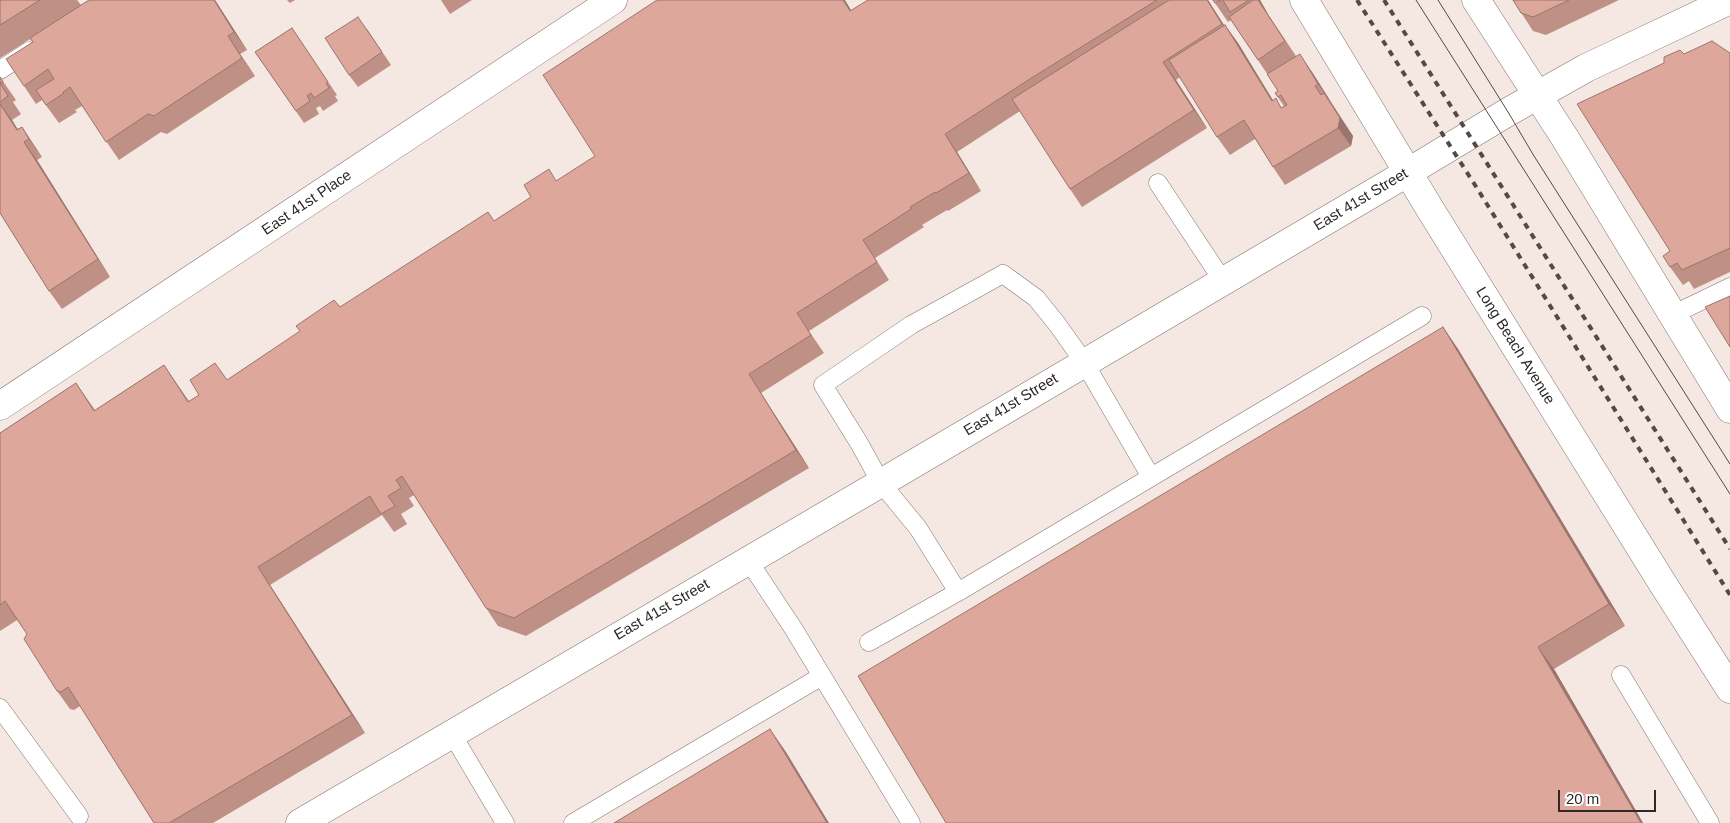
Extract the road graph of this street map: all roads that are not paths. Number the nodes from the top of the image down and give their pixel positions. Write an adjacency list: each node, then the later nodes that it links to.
1 (613, 0): 15 (street, East 41st Place)
2 (1304, 0): 8 (street, Long Beach Avenue)
3 (1476, 0): 7 (street)
4 (1730, 0): 7 (street, East 41st Street)
5 (41, 43): 6 (lane)
6 (0, 70)
7 (1537, 95): 8 (street, East 41st Street); 12 (street)
8 (1408, 172): 10 (street, East 41st Street); 24 (street, Long Beach Avenue)
9 (1158, 183): 10 (lane)
10 (1223, 281): 14 (street, East 41st Street)
11 (1730, 288): 12 (lane)
12 (1672, 315): 16 (street)
13 (1422, 316): 17 (lane)
14 (1084, 362): 17 (lane); 18 (street, East 41st Street); 18 (lane)
15 (0, 406)
16 (1730, 409)
17 (1151, 477): 20 (lane)
18 (882, 483): 19 (street, East 41st Street); 20 (lane)
19 (748, 560): 23 (lane); 26 (street, East 41st Street)
20 (958, 592): 21 (lane)
21 (869, 642)
22 (1621, 675): 32 (lane)
23 (822, 676): 30 (lane); 31 (lane)
24 (1730, 689)
25 (0, 708): 27 (lane)
26 (452, 734): 28 (street, East 41st Street); 29 (lane)
27 (79, 816)
28 (300, 823)
29 (504, 823)
30 (573, 823)
31 (911, 823)
32 (1710, 823)

